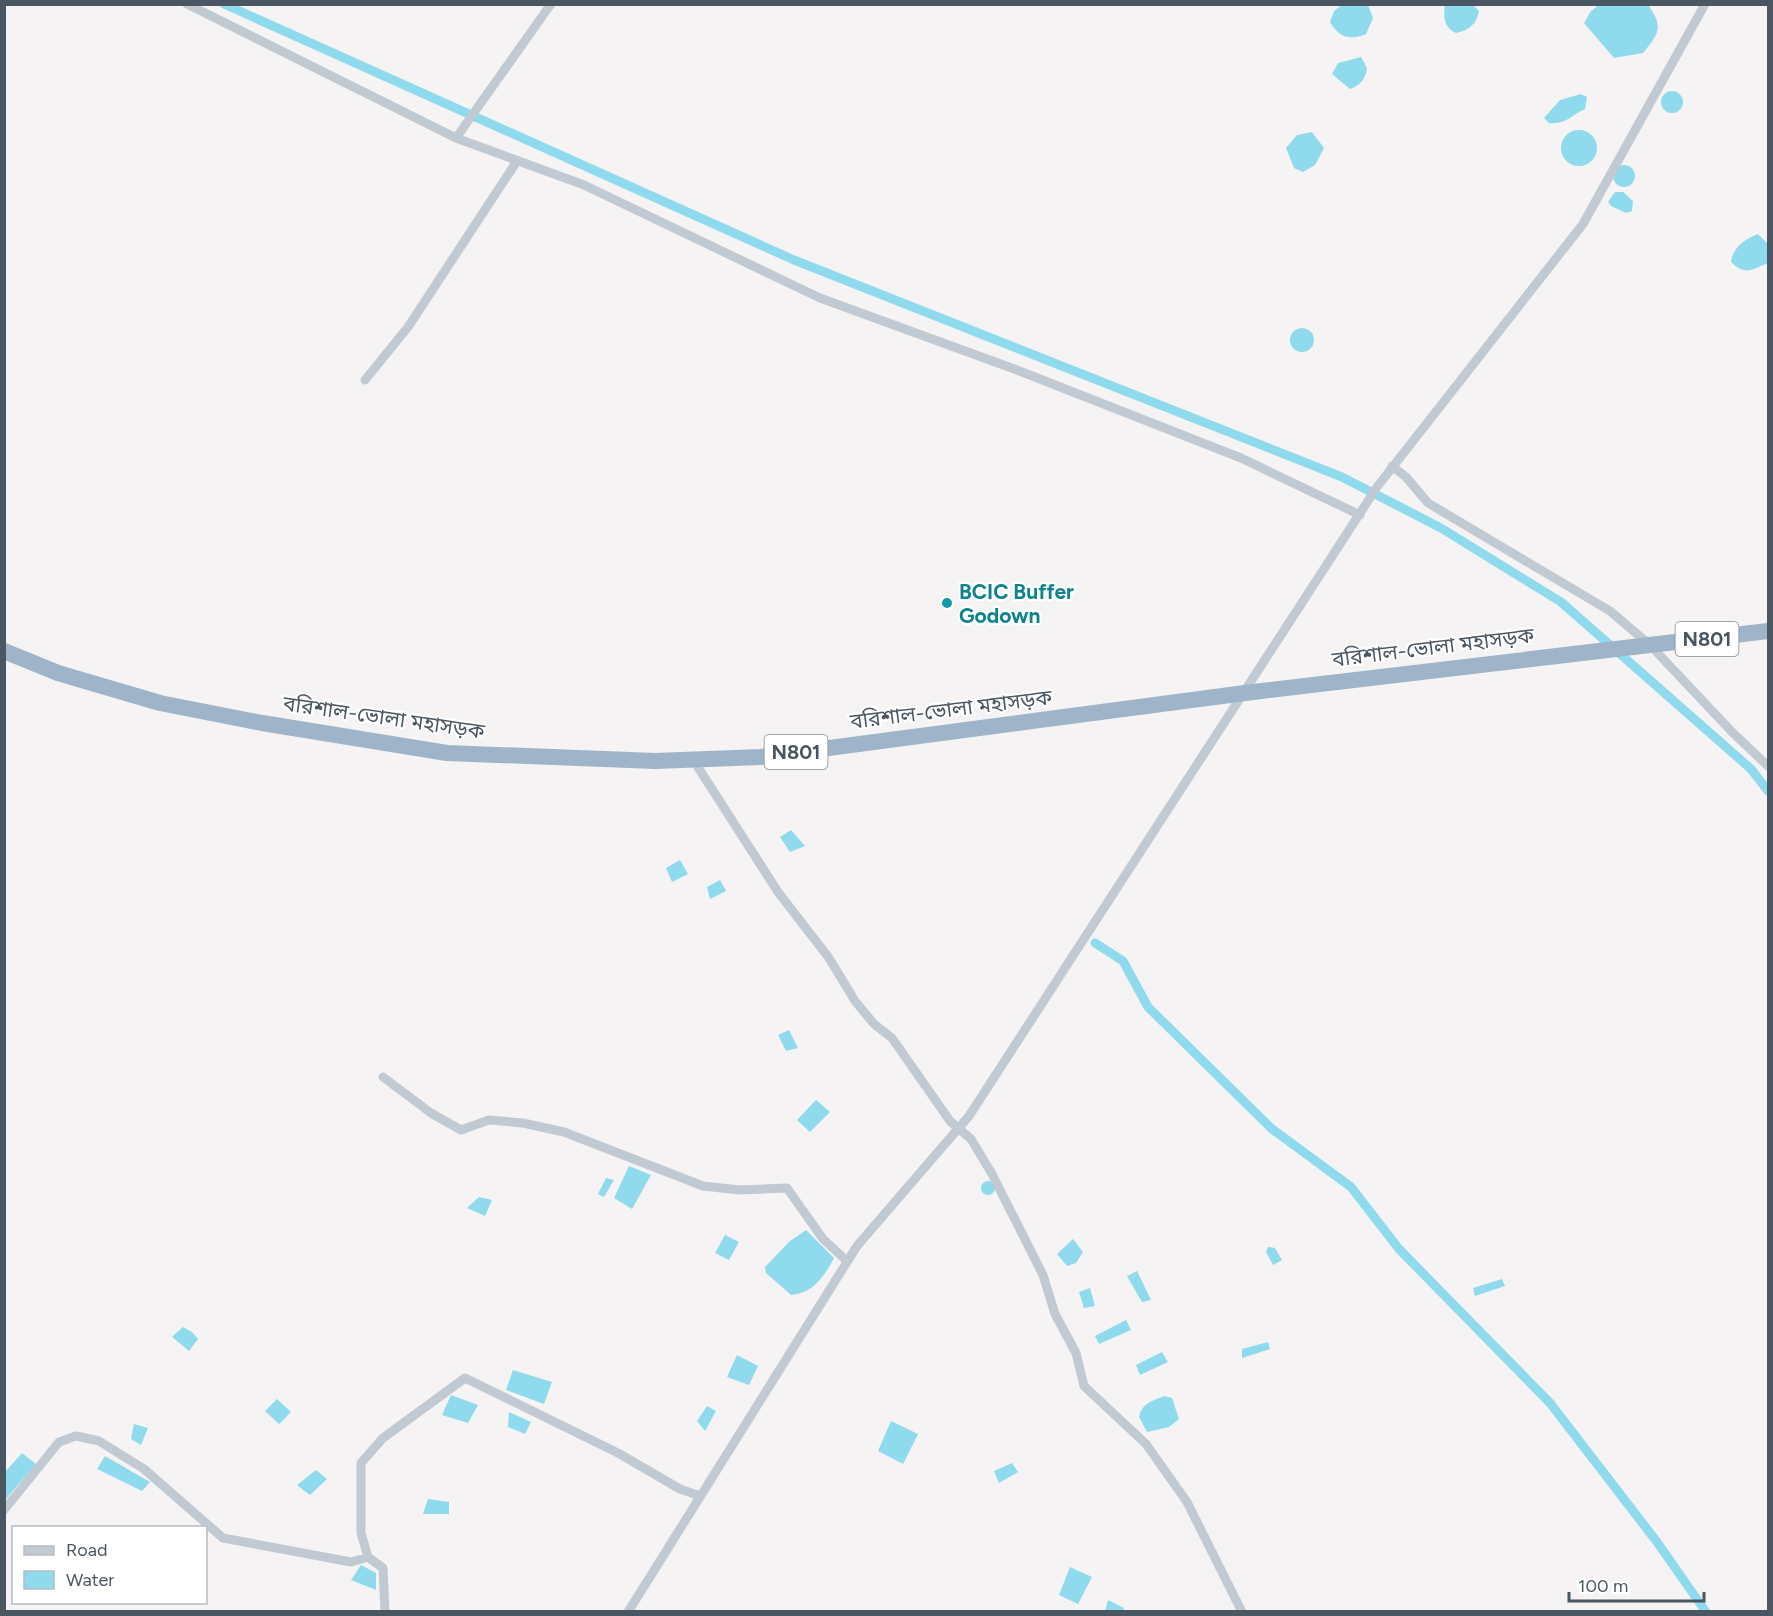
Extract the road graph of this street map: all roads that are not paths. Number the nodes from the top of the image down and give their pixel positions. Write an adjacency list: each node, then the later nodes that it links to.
1 (187, 4): 4 (street)
2 (551, 4): 4 (street)
3 (1705, 4): 7 (street)
4 (456, 138): 5 (street)
5 (517, 160): 6 (street); 8 (street)
6 (365, 380)
7 (1392, 466): 8 (street); 10 (street)
8 (1362, 511): 12 (street)
9 (1768, 631): 10 (highway, বরিশাল-ভোলা মহাসড়ক / N801)
10 (1648, 645): 12 (highway, বরিশাল-ভোলা মহাসড়ক / N801); 14 (street)
11 (4, 651): 13 (highway, বরিশাল-ভোলা মহাসড়ক / N801)
12 (1245, 693): 13 (highway, বরিশাল-ভোলা মহাসড়ক / N801); 16 (street)
13 (694, 760): 16 (street)
14 (1768, 766)
15 (383, 1077): 17 (street)
16 (958, 1128): 17 (street); 23 (street)
17 (847, 1261): 18 (street)
18 (700, 1496): 20 (street); 22 (street)
19 (4, 1510): 20 (street)
20 (368, 1557): 21 (street)
21 (386, 1611)
22 (628, 1611)
23 (1242, 1611)

